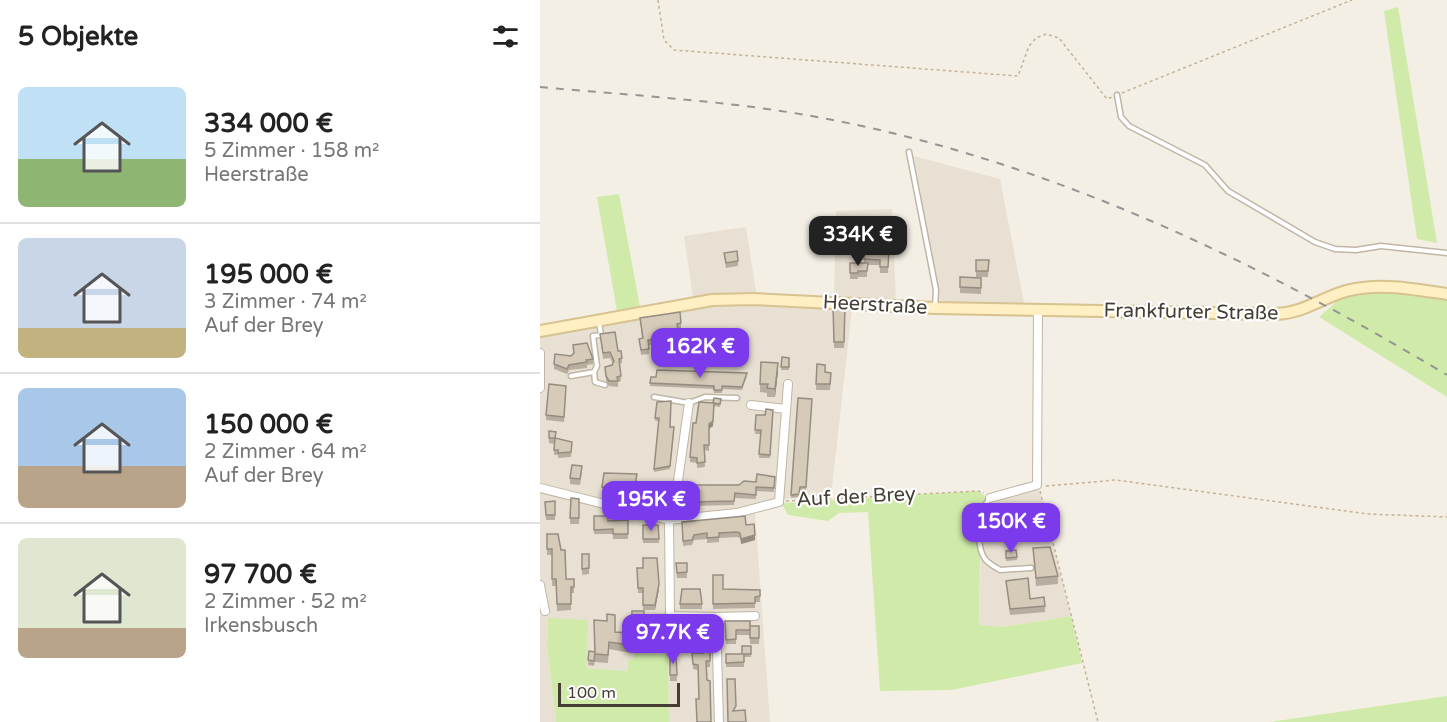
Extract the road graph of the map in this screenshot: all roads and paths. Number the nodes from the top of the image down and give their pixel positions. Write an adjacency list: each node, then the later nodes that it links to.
1 (658, 0): 3 (path)
2 (1352, 0): 3 (path)
3 (1117, 94): 5 (lane)
4 (909, 152): 7 (lane)
5 (1447, 253)
6 (1447, 294): 8 (main road, Frankfurter Straße)
7 (936, 308): 8 (main road, Heerstraße); 9 (main road, Heerstraße)
8 (1038, 309): 23 (street)
9 (599, 321): 10 (main road, Heerstraße); 13 (lane)
10 (540, 331)
11 (540, 353): 17 (street)
12 (602, 368): 13 (lane)
13 (595, 371): 14 (lane); 16 (lane)
14 (571, 376)
15 (788, 384): 22 (street, Auf der Brey)
16 (605, 385)
17 (540, 388)
18 (654, 397): 20 (lane)
19 (737, 398): 20 (lane)
20 (689, 403): 28 (street)
21 (751, 405): 22 (street)
22 (786, 409): 26 (street, Auf der Brey)
23 (1037, 485): 25 (street); 27 (path); 35 (path)
24 (540, 488): 28 (street, Auf der Brey)
25 (990, 498): 26 (path, Auf der Brey); 29 (lane)
26 (779, 502): 28 (street, Auf der Brey)
27 (1447, 517)
28 (669, 520): 33 (street)
29 (1031, 568)
30 (540, 585): 31 (street)
31 (545, 611)
32 (755, 616): 33 (street)
33 (716, 617): 34 (street)
34 (719, 722)
35 (1098, 722)

